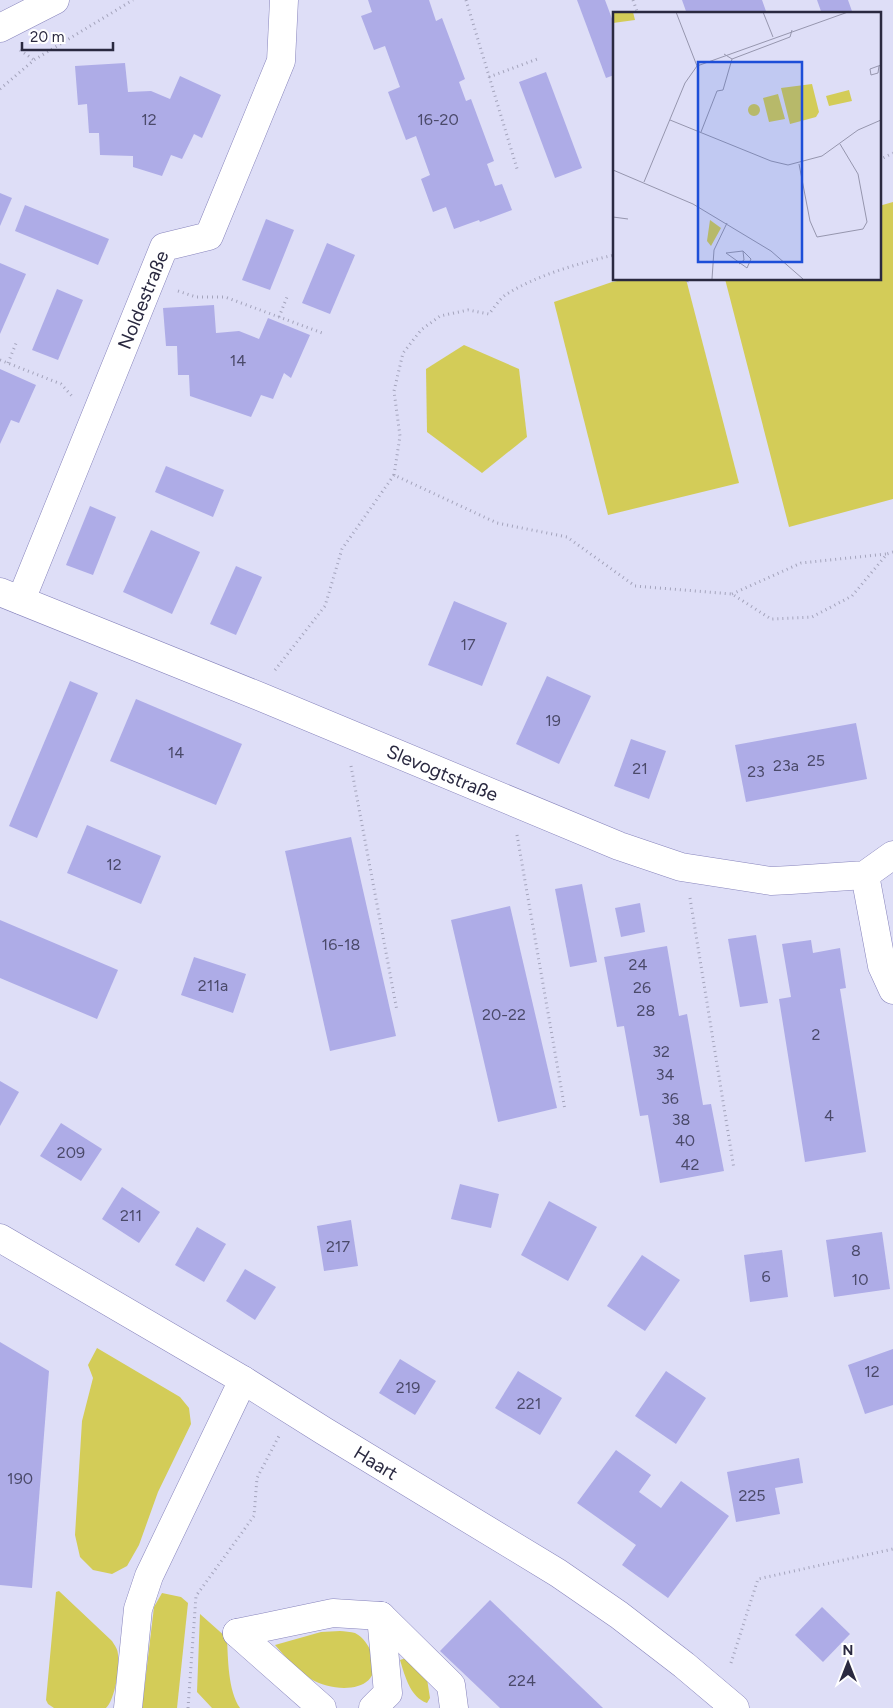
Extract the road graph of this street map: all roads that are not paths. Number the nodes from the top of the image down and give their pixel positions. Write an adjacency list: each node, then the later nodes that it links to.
1 (55, 0): 3 (street)
2 (284, 0): 4 (street, Noldestraße)
3 (0, 28)
4 (10, 596): 6 (street, Slevogtstraße)
5 (893, 855): 6 (street)
6 (865, 875): 7 (street)
7 (893, 990)
8 (0, 1238): 9 (street, Haart)
9 (243, 1380): 11 (street); 15 (street, Haart)
10 (381, 1616): 12 (street); 13 (street); 14 (street)
11 (128, 1708)
12 (322, 1708)
13 (373, 1708)
14 (454, 1708)
15 (735, 1708)

